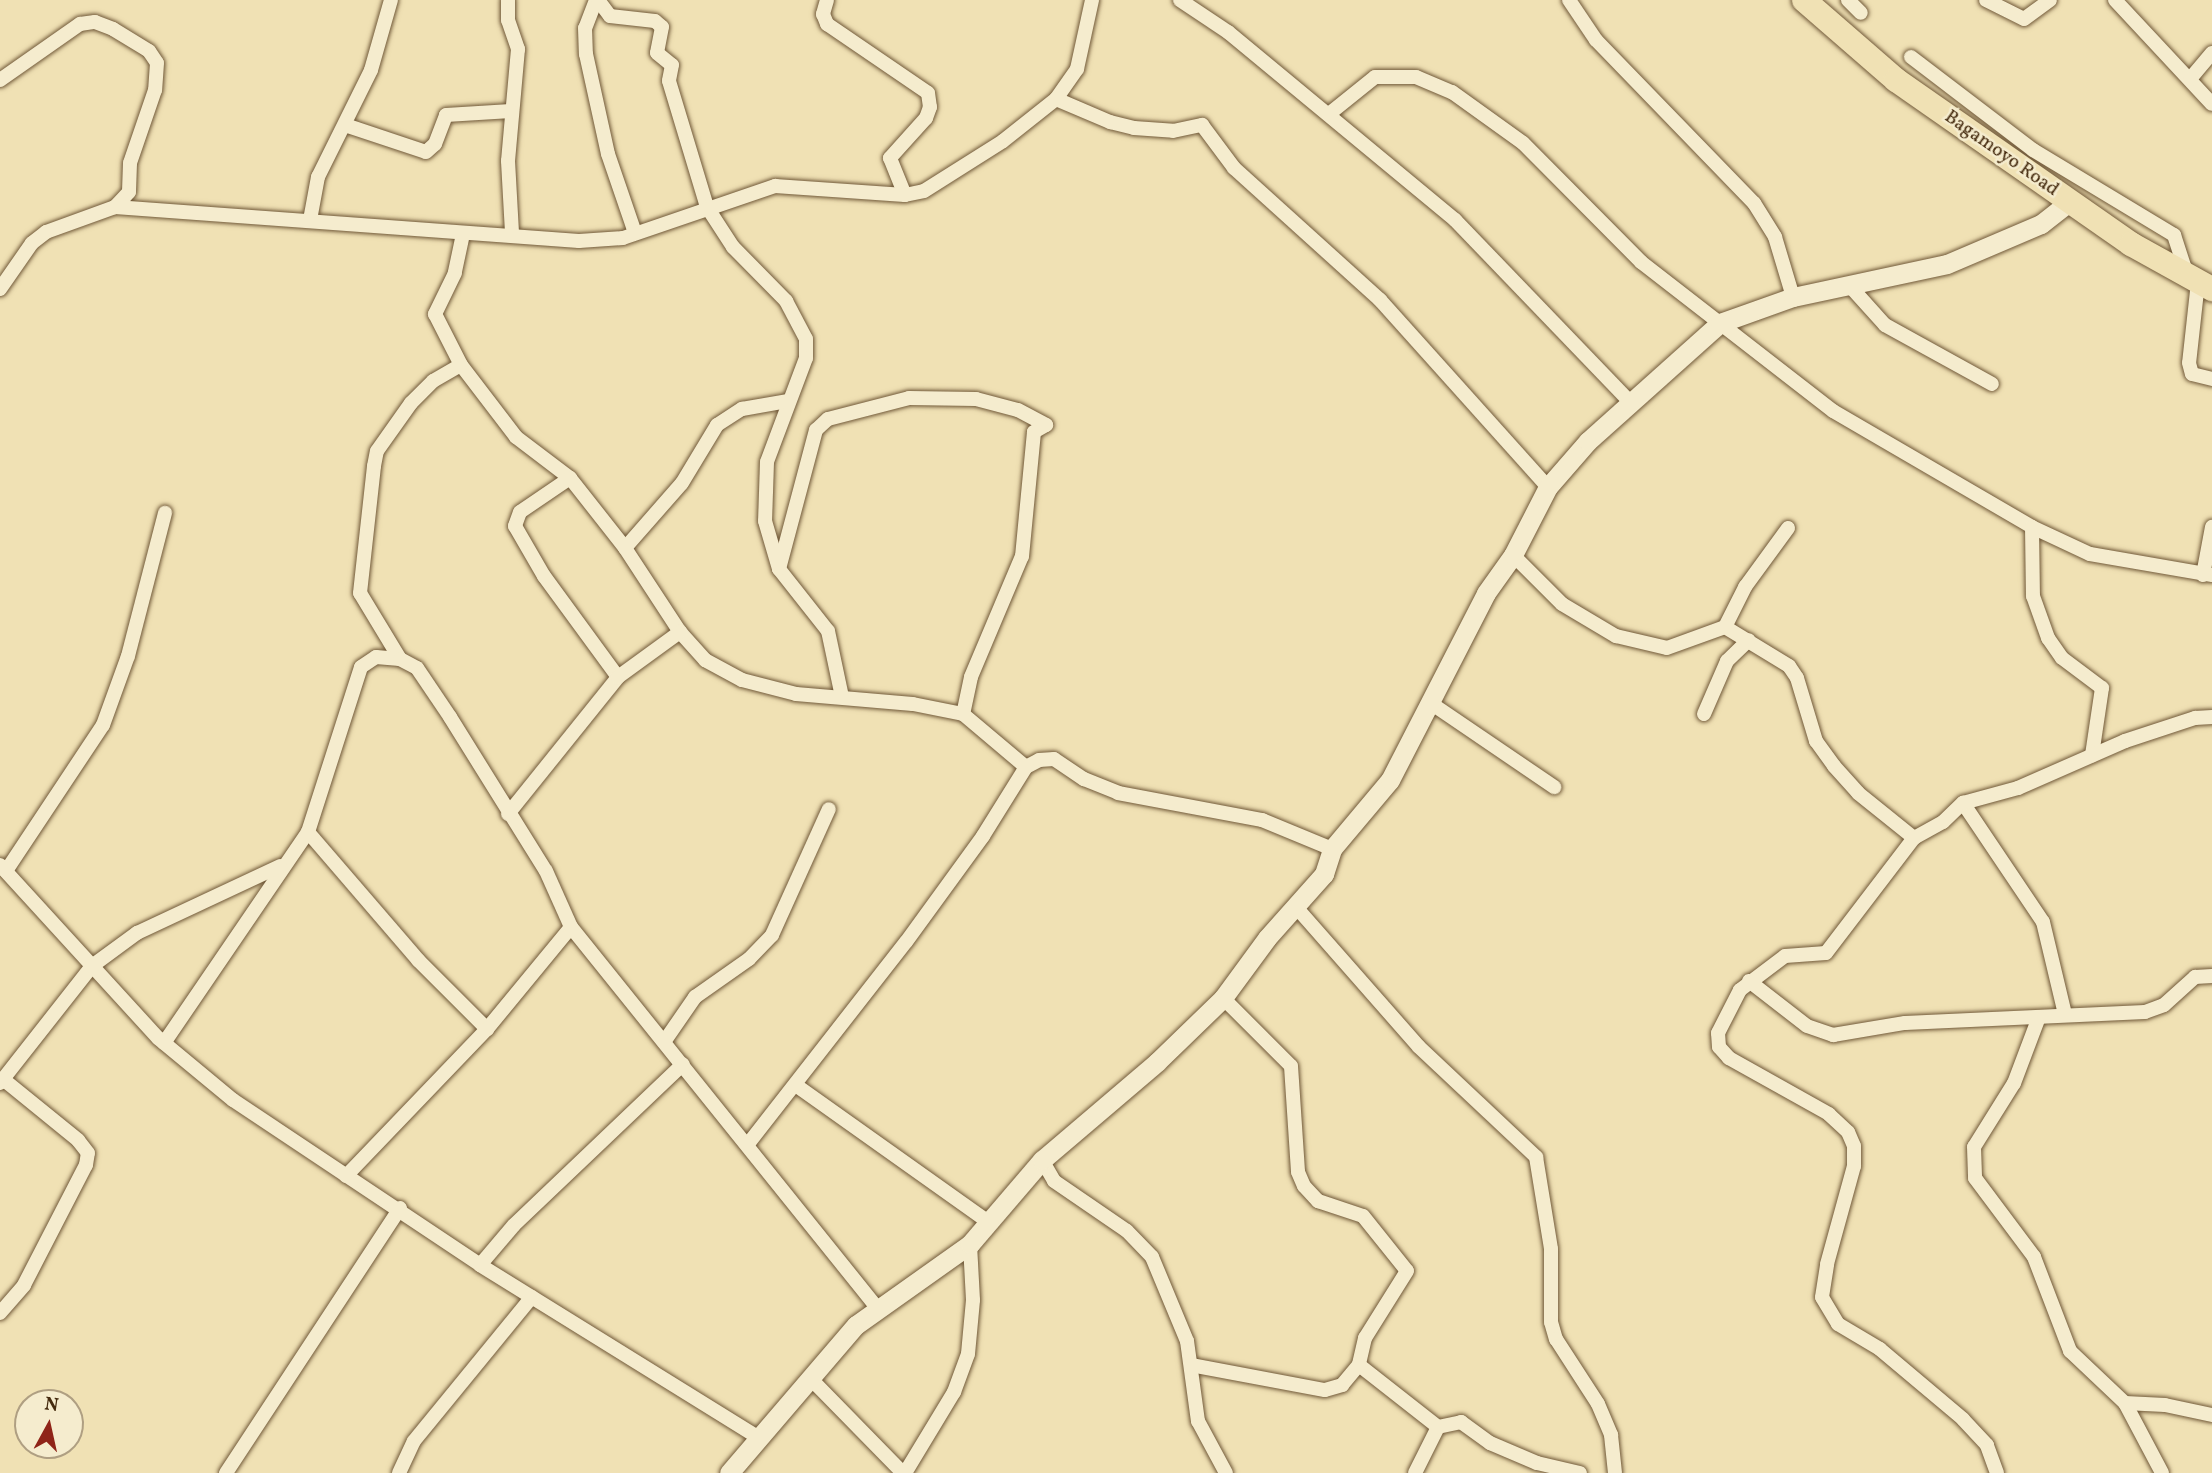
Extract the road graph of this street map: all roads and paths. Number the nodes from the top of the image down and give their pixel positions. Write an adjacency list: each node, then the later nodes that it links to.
1 (391, 0): 22 (street)
2 (508, 0): 20 (street)
3 (597, 0): 26 (street); 30 (street)
4 (827, 0): 24 (street)
5 (1092, 0): 18 (street)
6 (1180, 0): 21 (street)
7 (1569, 0): 35 (street)
8 (1804, 0): 23 (highway, Bagamoyo Road)
9 (1848, 0): 13 (street)
10 (1986, 0): 11 (street)
11 (2050, 0)
12 (2115, 0): 16 (street)
13 (1861, 13)
14 (2212, 53): 16 (street)
15 (1911, 57): 23 (street)
16 (2190, 79): 19 (street)
17 (0, 80): 27 (street)
18 (1056, 99): 24 (street); 43 (street)
19 (2212, 104)
20 (511, 111): 22 (street); 29 (street)
21 (1329, 114): 36 (street); 41 (street)
22 (345, 125): 28 (street)
23 (2028, 160): 25 (highway, Bagamoyo Road); 32 (street)
24 (905, 195): 26 (street)
25 (2069, 202): 32 (highway, Bagamoyo Road); 33 (street)
26 (707, 206): 30 (street); 40 (street)
27 (115, 207): 28 (street); 34 (street)
28 (310, 220): 31 (street)
29 (512, 233): 30 (street); 31 (street)
30 (635, 233)
31 (463, 234): 37 (street)
32 (2199, 282): 38 (street)
33 (1849, 285): 35 (street); 39 (street)
34 (0, 289)
35 (1793, 297): 36 (street)
36 (1720, 323): 41 (street); 45 (street)
37 (461, 365): 42 (street); 55 (street)
38 (2212, 379)
39 (1992, 384)
40 (788, 401): 48 (street); 50 (street)
41 (1631, 403): 43 (street)
42 (570, 478): 48 (street); 56 (street)
43 (1548, 487): 49 (street)
44 (165, 513): 72 (street)
45 (2032, 527): 51 (street); 62 (street)
46 (2212, 527): 51 (street)
47 (1788, 528): 52 (street)
48 (625, 548): 53 (street)
49 (1513, 555): 52 (street); 58 (street)
50 (779, 569): 57 (street); 59 (street)
51 (2207, 575)
52 (1725, 627): 54 (street)
53 (680, 632): 56 (street); 57 (street)
54 (1749, 640): 60 (street); 69 (street)
55 (400, 659): 67 (street); 68 (street)
56 (618, 677): 67 (street)
57 (842, 697): 59 (street)
58 (1432, 704): 64 (street); 70 (street)
59 (963, 713): 63 (street)
60 (1704, 714)
61 (2212, 717): 62 (street)
62 (2092, 755): 65 (street)
63 (1026, 767): 70 (street); 86 (street)
64 (1554, 787)
65 (1962, 803): 69 (street); 79 (street)
66 (830, 809): 82 (street)
67 (508, 814): 74 (street)
68 (308, 832): 71 (street); 81 (street)
69 (1914, 838): 77 (street)
70 (1332, 849): 73 (street)
71 (284, 864): 75 (street); 83 (street)
72 (3, 868): 75 (street)
73 (1296, 907): 78 (street); 111 (street)
74 (571, 927): 81 (street); 82 (street)
75 (92, 966): 83 (street); 85 (street)
76 (2212, 976): 79 (street)
77 (1749, 981): 80 (street); 112 (street)
78 (1223, 998): 88 (street); 98 (street)
79 (2064, 1014): 80 (street)
80 (2039, 1017): 100 (street)
81 (487, 1029): 89 (street)
82 (664, 1042): 84 (street)
83 (164, 1043): 89 (street)
84 (683, 1064): 87 (street); 93 (street)
85 (1, 1081): 96 (street)
86 (797, 1086): 87 (street); 91 (street)
87 (748, 1144): 95 (street)
88 (1042, 1160): 91 (street); 97 (street)
89 (346, 1176): 90 (street)
90 (400, 1208): 93 (street); 104 (street)
91 (990, 1223): 92 (street)
92 (970, 1244): 95 (street); 107 (street)
93 (480, 1265): 94 (street)
94 (533, 1297): 103 (street); 105 (street)
95 (877, 1307): 99 (street)
96 (0, 1313)
97 (1191, 1365): 98 (street); 108 (street)
98 (1359, 1365): 102 (street)
99 (810, 1378): 103 (street); 107 (street)
100 (2125, 1404): 101 (street); 113 (street)
101 (2212, 1415)
102 (1438, 1427): 109 (street); 110 (street)
103 (757, 1437): 106 (street)
104 (226, 1473)
105 (400, 1473)
106 (729, 1473)
107 (904, 1473)
108 (1226, 1473)
109 (1415, 1473)
110 (1580, 1473)
111 (1615, 1473)
112 (1997, 1473)
113 (2162, 1473)

